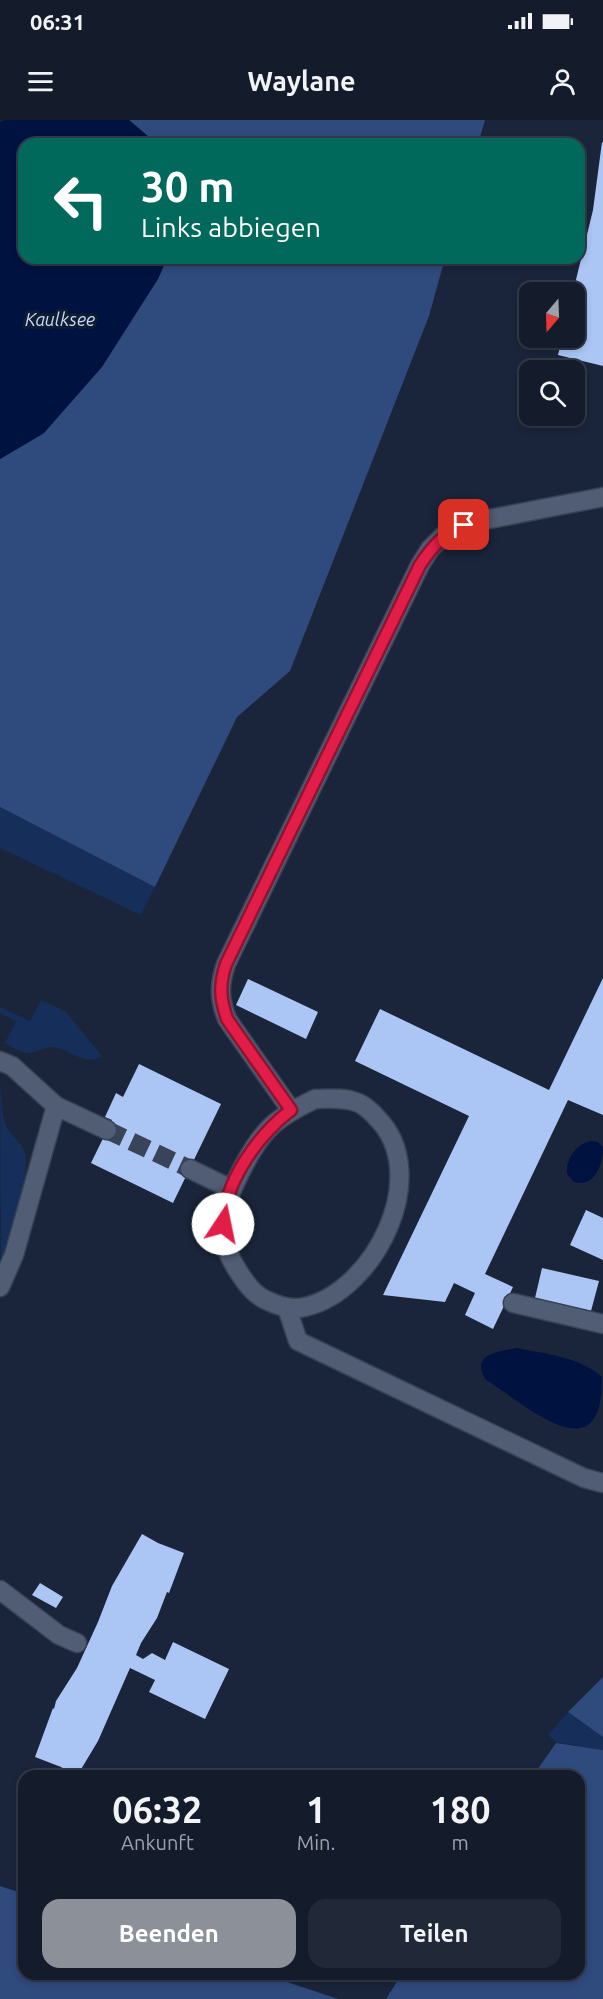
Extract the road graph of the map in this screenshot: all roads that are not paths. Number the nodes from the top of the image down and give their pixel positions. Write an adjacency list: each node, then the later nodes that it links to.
1 (603, 497): 4 (lane)
2 (0, 1061): 3 (lane)
3 (56, 1106): 5 (lane); 8 (lane)
4 (291, 1110): 7 (lane); 10 (lane)
5 (107, 1130)
6 (190, 1170): 7 (lane)
7 (231, 1189): 10 (lane)
8 (0, 1287)
9 (513, 1303): 11 (lane)
10 (287, 1308): 12 (lane)
11 (603, 1324)
12 (603, 1483)
13 (0, 1590): 14 (lane)
14 (77, 1643)

